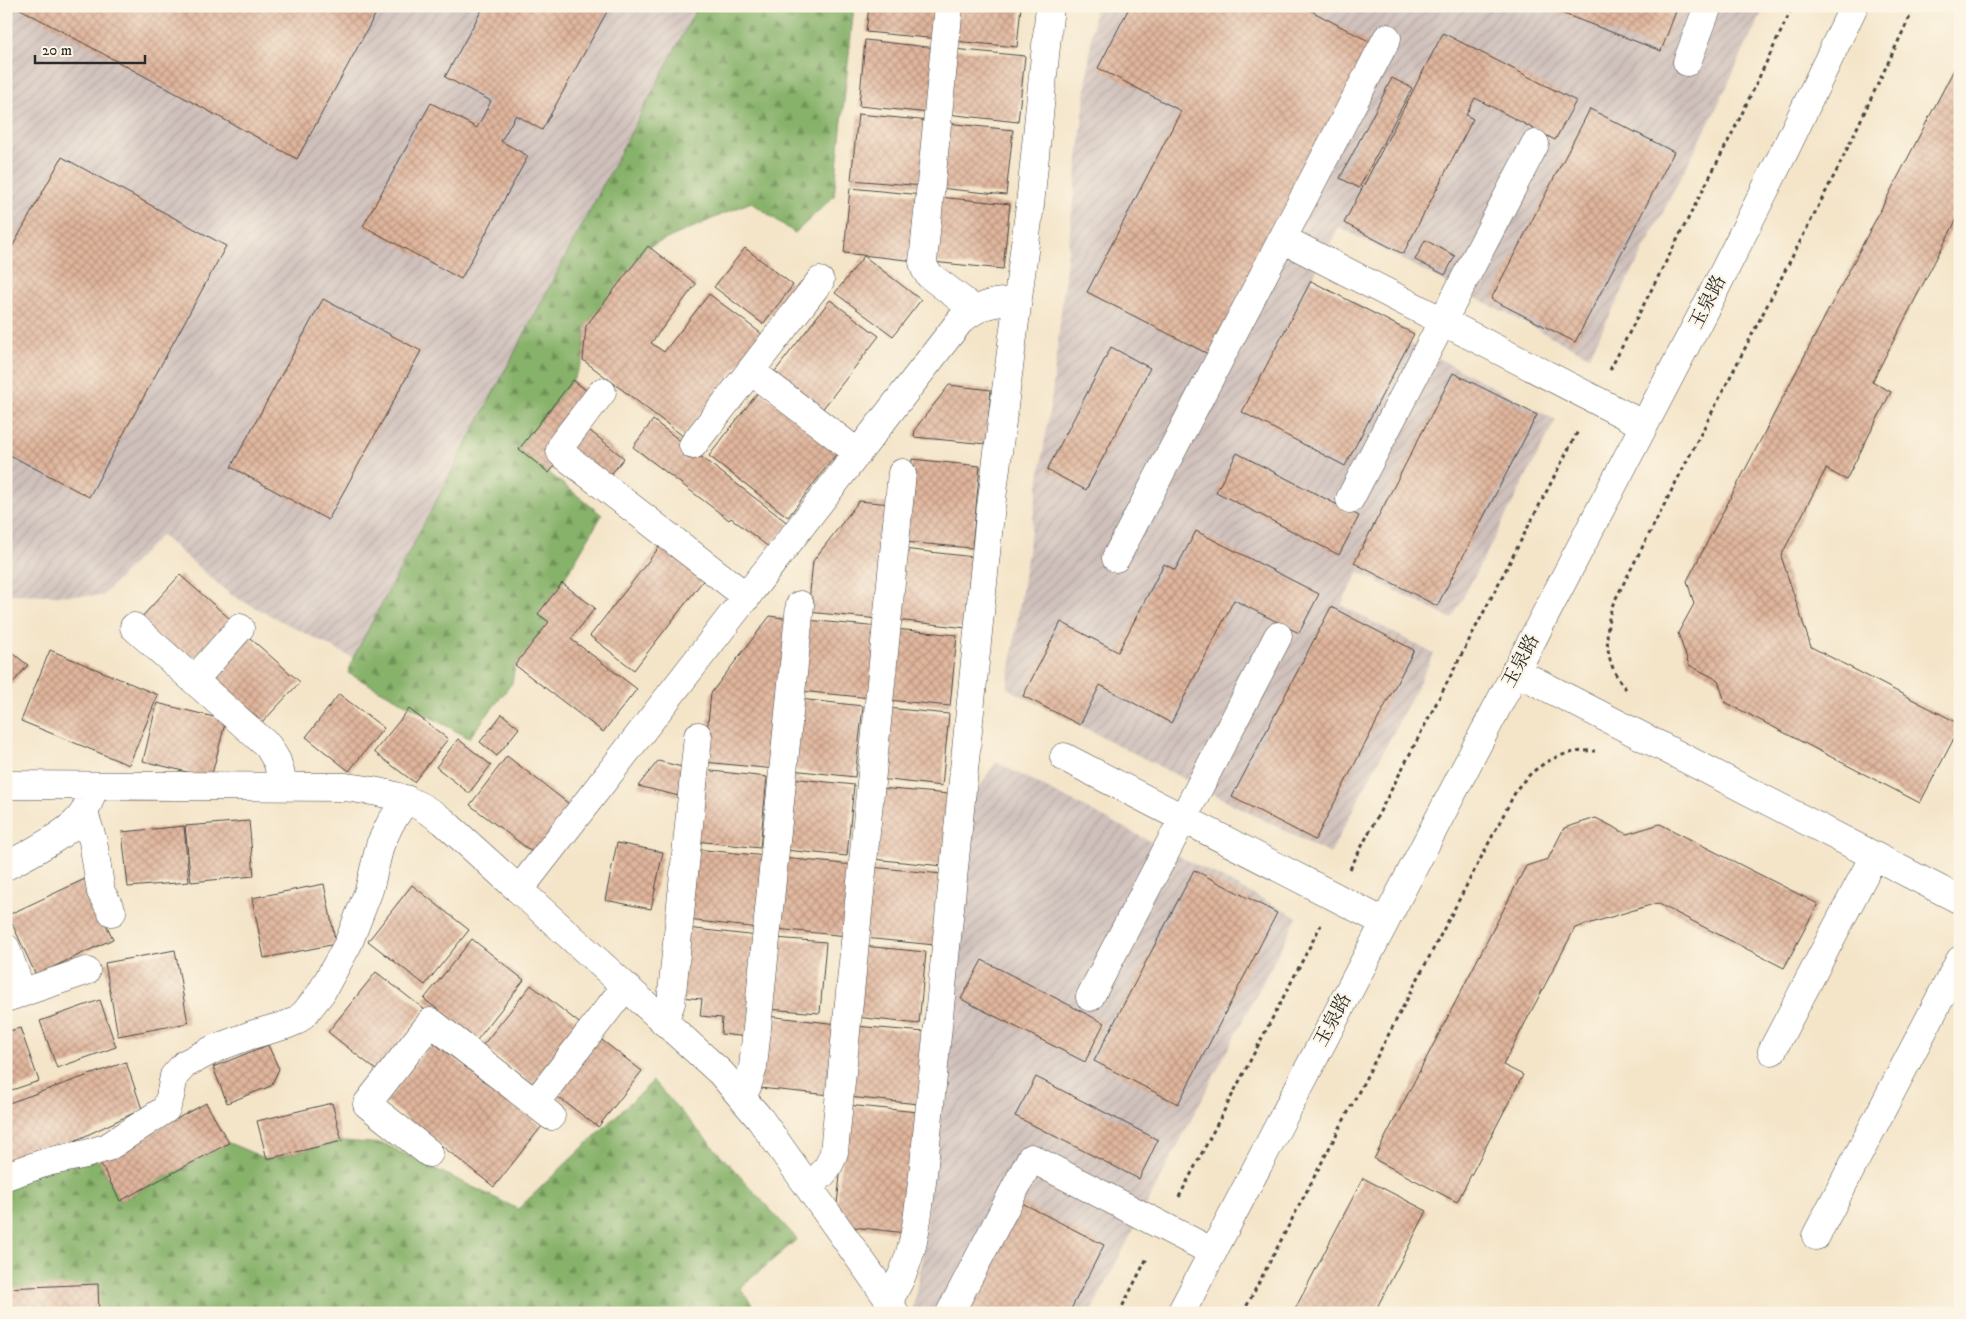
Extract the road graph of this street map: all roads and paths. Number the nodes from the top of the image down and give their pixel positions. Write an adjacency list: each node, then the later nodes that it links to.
1 (949, 6): 13 (street)
2 (1050, 6): 12 (street)
3 (1708, 6): 8 (street)
4 (1793, 6): 17 (path)
5 (1854, 6): 18 (street, 玉泉路)
6 (1915, 6): 31 (path)
7 (1387, 38): 10 (street)
8 (1687, 62)
9 (1535, 144): 14 (street)
10 (1283, 238): 14 (street); 23 (street)
11 (820, 281): 15 (street)
12 (1017, 302): 13 (street); 63 (street)
13 (975, 310): 20 (street)
14 (1443, 320): 17 (street); 22 (street)
15 (751, 371): 19 (street); 20 (street)
16 (602, 392): 24 (street)
17 (1595, 399): 18 (street); 44 (path)
18 (1644, 425): 29 (street, 玉泉路)
19 (694, 445)
20 (858, 453): 24 (street)
21 (902, 473): 59 (street)
22 (1350, 499)
23 (1116, 558)
24 (747, 597): 43 (street)
25 (800, 604): 56 (street)
26 (134, 627): 30 (street)
27 (240, 628): 30 (street)
28 (1278, 636): 40 (street)
29 (1516, 671): 41 (street); 47 (street, 玉泉路)
30 (194, 680): 37 (street)
31 (1629, 693)
32 (698, 736): 54 (street)
33 (1600, 752): 67 (path)
34 (1064, 757): 40 (street)
35 (6, 785): 36 (street)
36 (95, 786): 37 (street); 39 (street)
37 (284, 786): 38 (street)
38 (406, 799): 43 (street); 58 (street)
39 (84, 813): 42 (street); 46 (street)
40 (1183, 819): 44 (street); 53 (street)
41 (1874, 856): 45 (street); 55 (street)
42 (6, 866)
43 (519, 890): 51 (street)
44 (1336, 897): 47 (street); 60 (path)
45 (1960, 900)
46 (112, 912)
47 (1384, 922): 62 (street, 玉泉路)
48 (6, 948): 52 (street)
49 (1960, 960): 61 (street)
50 (86, 971): 52 (street)
51 (625, 987): 54 (street); 57 (street)
52 (14, 995)
53 (1090, 997)
54 (664, 1022): 56 (street)
55 (1772, 1051)
56 (741, 1096): 59 (street)
57 (429, 1153)
58 (6, 1176)
59 (808, 1186): 63 (street)
60 (1164, 1226): 62 (street); 64 (street); 65 (path)
61 (1816, 1236)
62 (1213, 1252): 66 (street, 玉泉路)
63 (892, 1306)
64 (950, 1313)
65 (1118, 1313)
66 (1181, 1313)
67 (1243, 1313)

